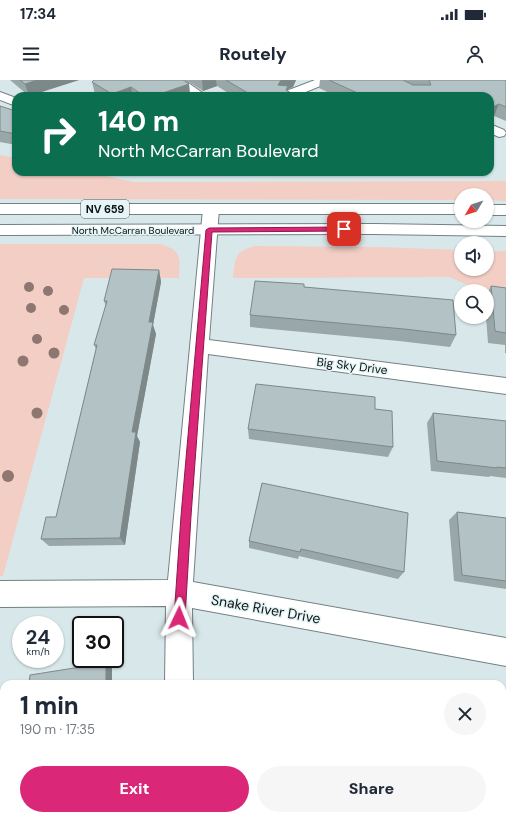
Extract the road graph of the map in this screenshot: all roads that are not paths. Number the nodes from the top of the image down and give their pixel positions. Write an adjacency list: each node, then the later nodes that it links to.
1 (176, 80): 3 (street)
2 (326, 80): 4 (street)
3 (195, 92)
4 (295, 92)
5 (0, 96): 6 (street)
6 (12, 100)
7 (0, 209): 11 (street, North McCarran Boulevard / NV 659)
8 (454, 209): 11 (street, North McCarran Boulevard / NV 659)
9 (494, 210): 10 (street)
10 (506, 210)
11 (210, 219): 12 (street, North McCarran Boulevard / NV 659); 13 (street, North McCarran Boulevard / NV 659); 14 (street)
12 (0, 230)
13 (506, 231)
14 (199, 346): 15 (street, Big Sky Drive); 16 (street)
15 (506, 386)
16 (180, 593): 17 (street, Snake River Drive); 18 (street, Snake River Drive); 19 (street)
17 (0, 594)
18 (506, 652)
19 (180, 680)

